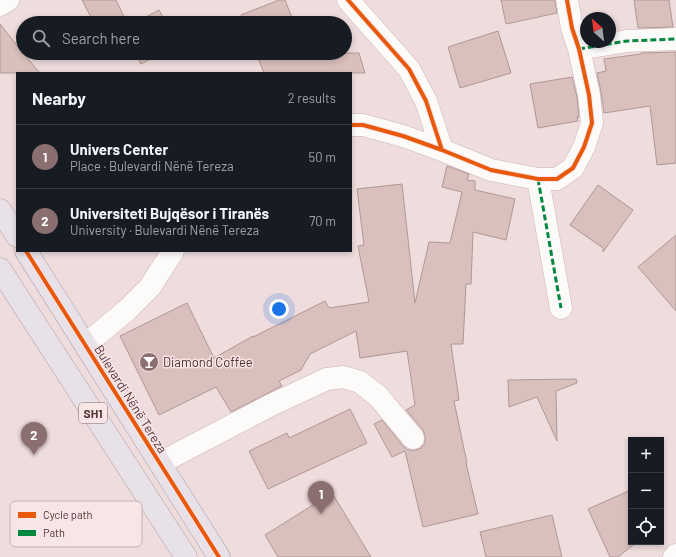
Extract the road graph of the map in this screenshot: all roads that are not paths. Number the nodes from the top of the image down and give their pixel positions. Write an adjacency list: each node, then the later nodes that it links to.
1 (8, 0): 4 (street)
2 (348, 0): 8 (street)
3 (567, 0): 6 (street)
4 (0, 5)
5 (676, 39): 6 (street)
6 (579, 49): 9 (street)
7 (352, 125): 8 (street)
8 (442, 150): 9 (street)
9 (538, 179): 15 (street)
10 (0, 210): 11 (main road)
11 (16, 234)
12 (27, 252): 16 (main road, Bulevardi Nënë Tereza / SH1)
13 (172, 252): 16 (street)
14 (0, 269): 19 (main road, SH1)
15 (561, 308)
16 (87, 347): 18 (main road, Bulevardi Nënë Tereza / SH1)
17 (412, 438): 18 (street)
18 (160, 463): 20 (main road, Bulevardi Nënë Tereza / SH1)
19 (186, 557)
20 (219, 557)

